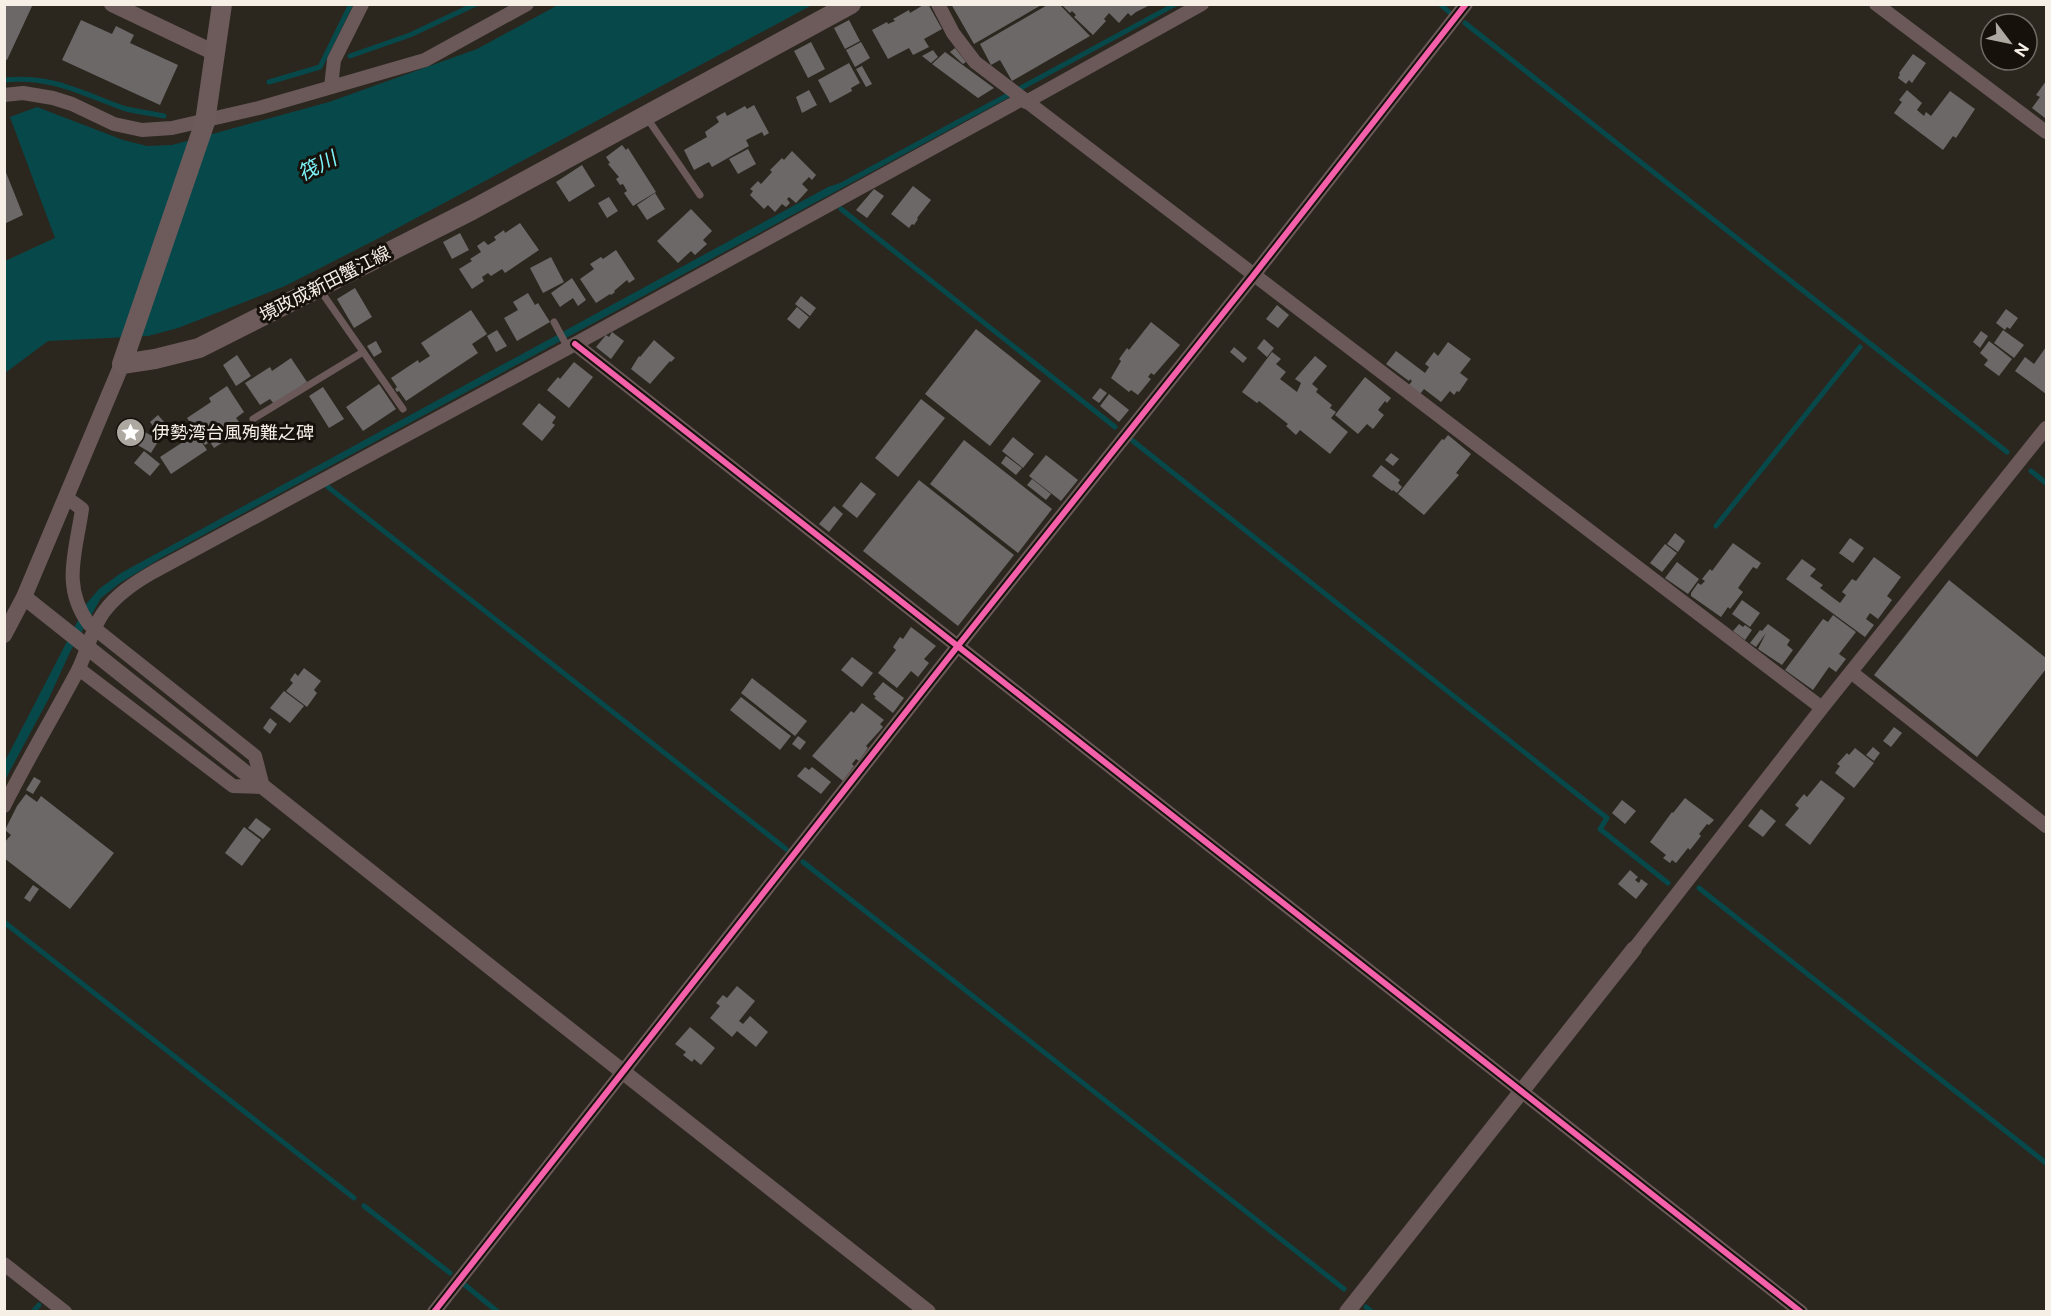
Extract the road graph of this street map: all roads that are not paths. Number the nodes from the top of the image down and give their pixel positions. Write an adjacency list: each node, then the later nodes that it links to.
1 (112, 4): 10 (street)
2 (222, 4): 10 (main road)
3 (362, 4): 11 (street)
4 (527, 4): 11 (street)
5 (851, 4): 14 (main road, 境政成新田蟹江線)
6 (938, 4): 13 (street)
7 (1202, 4): 13 (street)
8 (1466, 4): 18 (street)
9 (1876, 4): 16 (street)
10 (215, 53): 15 (main road)
11 (332, 87): 15 (street)
12 (4, 94): 15 (street)
13 (1022, 100): 18 (street); 21 (street)
14 (645, 116): 17 (lane); 19 (main road, 境政成新田蟹江線)
15 (205, 122): 23 (main road)
16 (2046, 132)
17 (700, 195)
18 (1253, 276): 32 (street); 35 (street)
19 (318, 288): 22 (lane); 23 (main road, 境政成新田蟹江線)
20 (554, 322): 21 (lane)
21 (569, 345): 30 (street); 32 (street)
22 (363, 352): 24 (lane); 25 (lane)
23 (124, 355): 27 (street)
24 (403, 409)
25 (253, 419)
26 (2046, 428): 34 (street)
27 (67, 498): 28 (street); 30 (street)
28 (31, 602): 29 (street); 36 (street)
29 (9, 614): 31 (street)
30 (92, 626): 33 (street); 36 (street)
31 (4, 635)
32 (957, 647): 40 (street); 41 (street)
33 (79, 669): 36 (street); 37 (street)
34 (1851, 672): 35 (street); 38 (street)
35 (1822, 708): 39 (street)
36 (263, 787): 40 (street)
37 (4, 806)
38 (2046, 826)
39 (1634, 950): 41 (street)
40 (624, 1073): 44 (street); 45 (street)
41 (1521, 1092): 46 (street); 47 (street)
42 (4, 1264): 43 (street)
43 (65, 1311)
44 (434, 1311)
45 (928, 1311)
46 (1347, 1311)
47 (1801, 1311)

